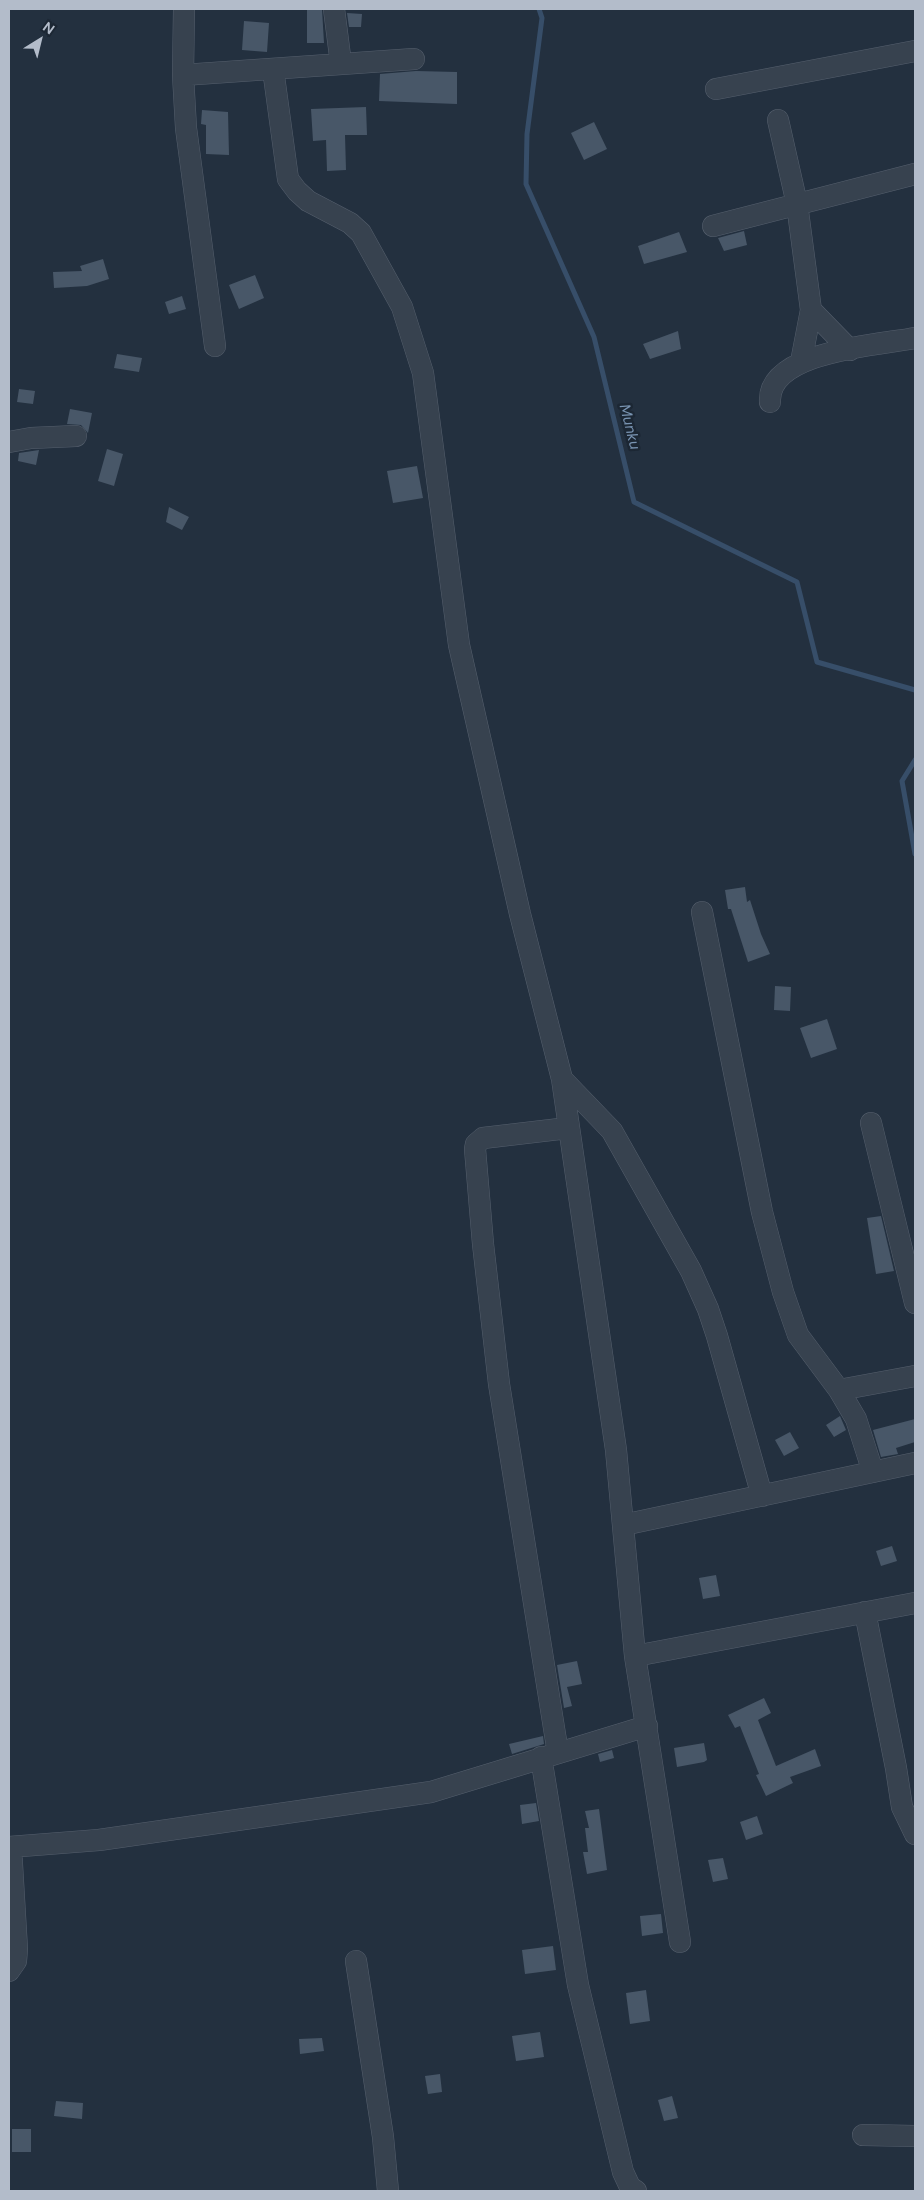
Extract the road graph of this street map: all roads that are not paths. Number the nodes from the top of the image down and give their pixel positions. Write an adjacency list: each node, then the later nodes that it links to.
1 (184, 9): 7 (street)
2 (334, 9): 5 (street)
3 (915, 51): 8 (street)
4 (414, 59): 5 (street)
5 (342, 64): 6 (street)
6 (273, 69): 7 (street); 22 (street)
7 (183, 75): 15 (street)
8 (716, 89)
9 (778, 120): 11 (street)
10 (915, 174): 11 (street)
11 (797, 204): 12 (street); 13 (street)
12 (712, 226)
13 (811, 310): 16 (street); 17 (street)
14 (915, 338): 16 (street)
15 (215, 346)
16 (850, 350): 17 (street)
17 (801, 362): 18 (street)
18 (770, 402)
19 (76, 436): 20 (street)
20 (9, 442)
21 (702, 912): 27 (street)
22 (562, 1079): 24 (street); 30 (street)
23 (871, 1123): 25 (street)
24 (568, 1128): 31 (street); 36 (street)
25 (915, 1303)
26 (915, 1376): 27 (street)
27 (839, 1390): 29 (street)
28 (915, 1463): 29 (street)
29 (873, 1472): 30 (street)
30 (762, 1496): 31 (street)
31 (623, 1525): 34 (street)
32 (915, 1603): 33 (street)
33 (865, 1612): 34 (street); 37 (street)
34 (634, 1656): 35 (street)
35 (647, 1726): 36 (street); 39 (street)
36 (549, 1755): 38 (street); 45 (street)
37 (915, 1834)
38 (10, 1847): 41 (street)
39 (680, 1942)
40 (356, 1961): 44 (street)
41 (9, 1971)
42 (863, 2135): 43 (street)
43 (915, 2136)
44 (388, 2191)
45 (636, 2191)

